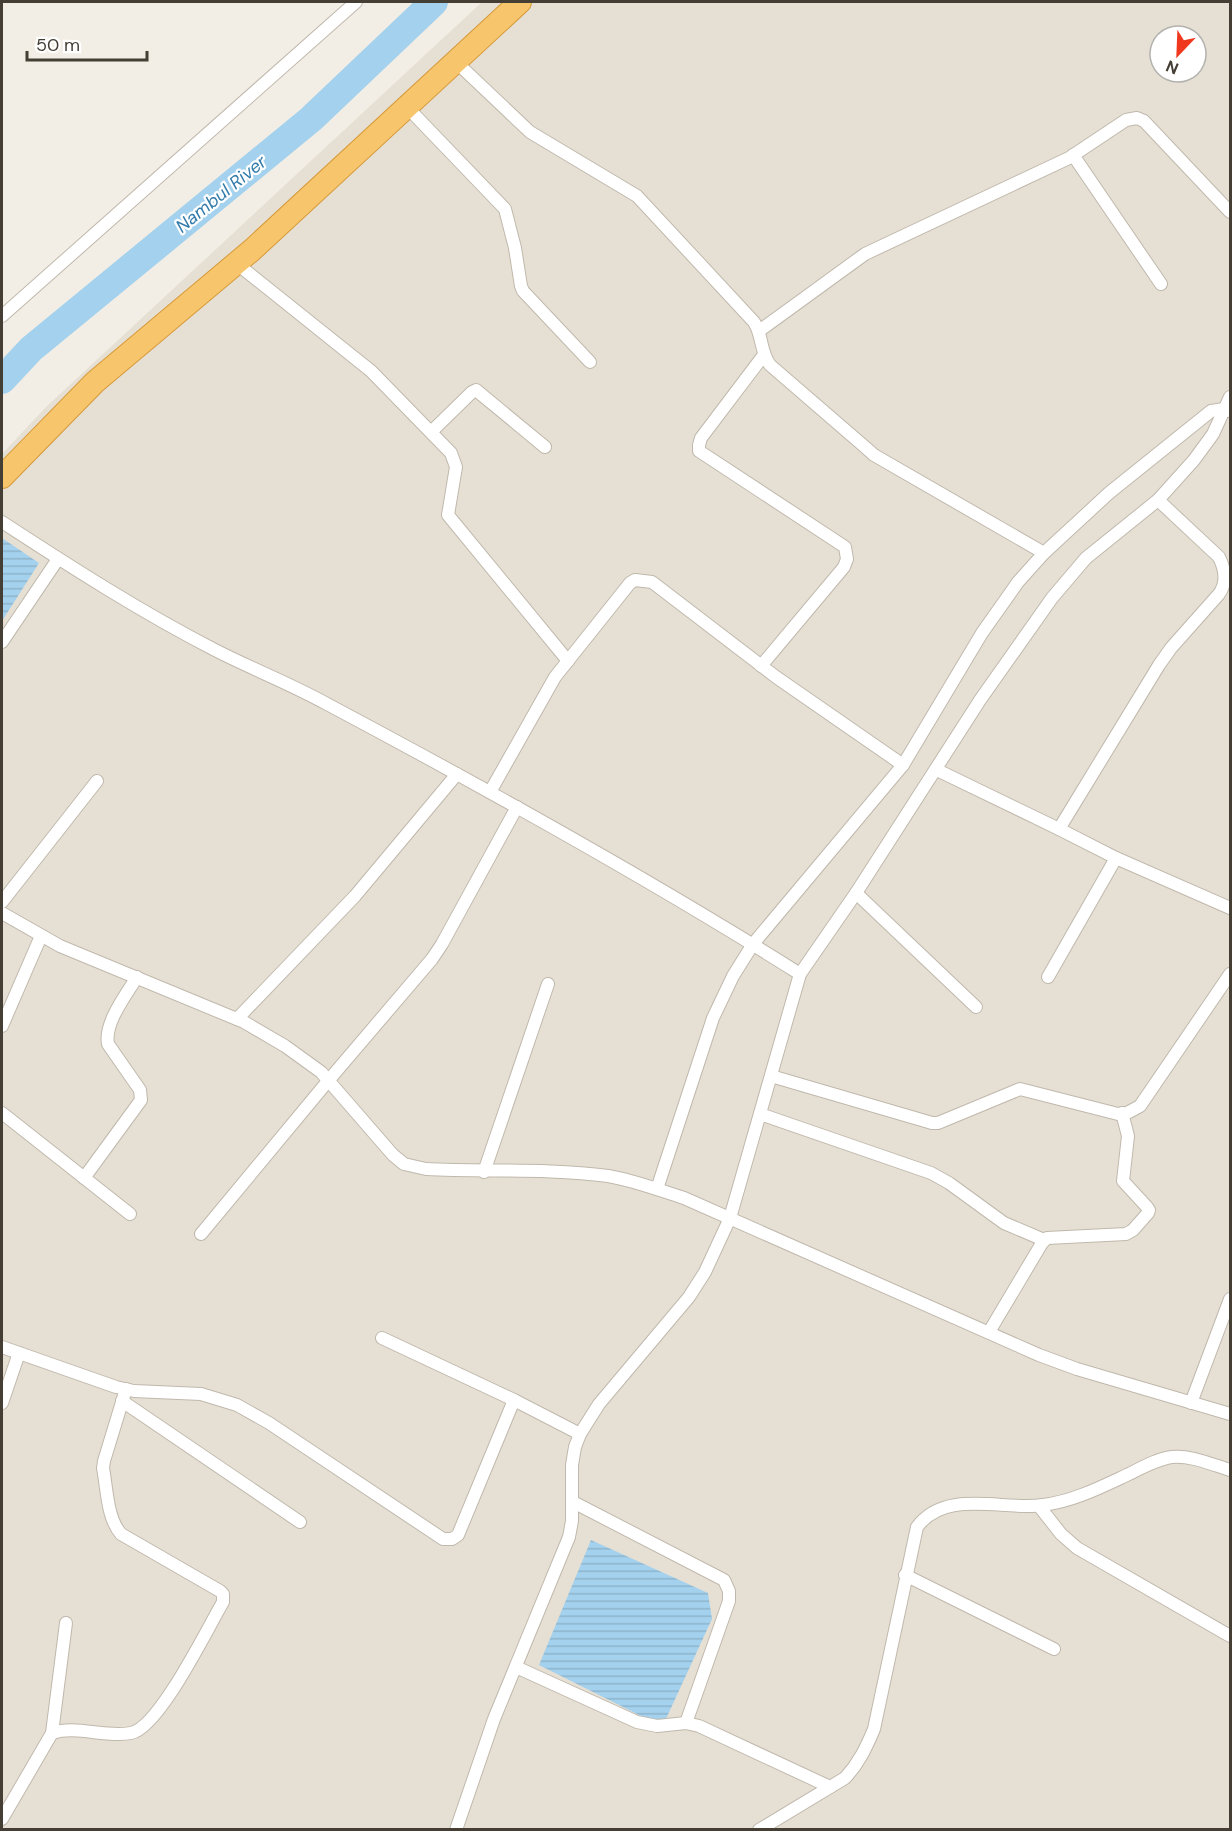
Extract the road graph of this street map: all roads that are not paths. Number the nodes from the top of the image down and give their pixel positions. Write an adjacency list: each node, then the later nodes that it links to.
1 (356, 2): 9 (street)
2 (520, 2): 3 (highway)
3 (455, 62): 4 (highway); 10 (street)
4 (407, 107): 7 (highway); 12 (street)
5 (1073, 155): 6 (street); 8 (street); 10 (street)
6 (1230, 212)
7 (236, 263): 15 (street); 17 (highway)
8 (1161, 284)
9 (2, 316)
10 (759, 332): 11 (street)
11 (764, 356): 20 (street); 24 (street)
12 (590, 362)
13 (1230, 397): 14 (street)
14 (1227, 410): 18 (street); 20 (street)
15 (431, 432): 16 (street); 23 (street)
16 (545, 447)
17 (2, 477)
18 (1158, 500): 26 (street); 31 (street)
19 (2, 522): 21 (street)
20 (1044, 553): 25 (street)
21 (58, 559): 22 (street); 27 (street)
22 (2, 642)
23 (568, 661): 24 (street); 29 (street)
24 (761, 666): 25 (street)
25 (903, 765): 38 (street)
26 (937, 770): 31 (street); 33 (street)
27 (457, 774): 29 (street); 45 (street)
28 (97, 781): 34 (street)
29 (490, 792): 30 (street)
30 (517, 807): 38 (street); 48 (street)
31 (1059, 829): 32 (street)
32 (1116, 858): 35 (street); 42 (street)
33 (856, 893): 39 (street); 44 (street)
34 (2, 902)
35 (1230, 908)
36 (2, 913): 37 (street)
37 (41, 936): 41 (street); 46 (street)
38 (753, 944): 39 (street); 54 (street)
39 (800, 974): 47 (street)
40 (1230, 974): 50 (street)
41 (137, 977): 45 (street); 53 (street)
42 (1048, 977)
43 (548, 984): 52 (street)
44 (976, 1007)
45 (237, 1019): 48 (street)
46 (2, 1026)
47 (771, 1076): 50 (street); 51 (street)
48 (328, 1081): 52 (street); 57 (street)
49 (2, 1113): 53 (street)
50 (1122, 1113): 58 (street)
51 (760, 1114): 56 (street); 58 (street)
52 (484, 1172): 54 (street)
53 (84, 1178): 55 (street)
54 (657, 1189): 56 (street)
55 (130, 1214)
56 (730, 1218): 60 (street); 69 (street)
57 (201, 1234)
58 (1044, 1240): 60 (street)
59 (1230, 1299): 67 (street)
60 (989, 1332): 67 (street)
61 (382, 1338): 65 (street)
62 (2, 1347): 63 (street)
63 (19, 1353): 64 (street); 66 (street)
64 (124, 1395): 65 (street); 73 (street); 80 (street)
65 (514, 1400): 69 (street)
66 (2, 1403)
67 (1191, 1403): 68 (street)
68 (1230, 1414)
69 (580, 1434): 71 (street)
70 (1230, 1470): 72 (street)
71 (573, 1502): 78 (street); 79 (street)
72 (1039, 1506): 74 (street); 76 (street)
73 (300, 1522)
74 (905, 1575): 77 (street); 81 (street)
75 (66, 1623): 80 (street)
76 (1230, 1636)
77 (1054, 1648)
78 (516, 1667): 79 (street); 84 (street)
79 (686, 1723): 81 (street)
80 (52, 1733): 82 (street)
81 (830, 1787): 83 (street)
82 (2, 1819)
83 (760, 1829)
84 (456, 1830)

